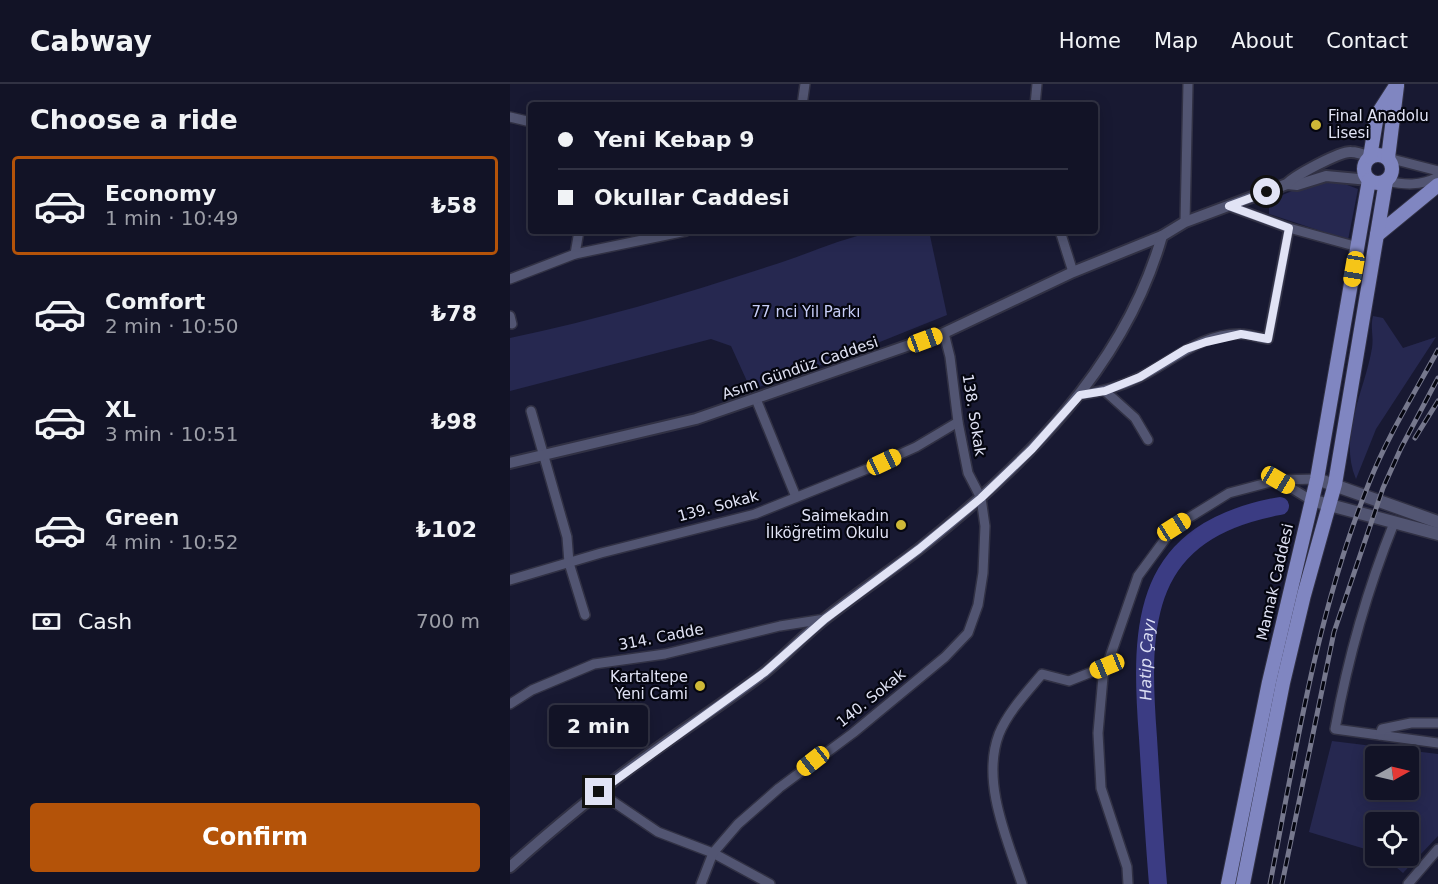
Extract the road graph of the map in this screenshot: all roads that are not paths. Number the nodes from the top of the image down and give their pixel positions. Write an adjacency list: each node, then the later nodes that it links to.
1 (805, 84): 5 (street)
2 (1037, 84): 6 (street)
3 (1188, 84): 18 (street)
4 (1397, 84): 9 (main road); 10 (main road)
5 (802, 102)
6 (1035, 102)
7 (510, 117): 8 (street)
8 (528, 121)
9 (1370, 157): 10 (main road); 13 (main road); 15 (street, Asım Gündüz Caddesi)
10 (1388, 158): 11 (street); 14 (main road)
11 (1438, 171)
12 (1438, 177): 14 (street)
13 (1369, 180): 14 (main road); 15 (street, Asım Gündüz Caddesi); 25 (main road, Mamak Caddesi)
14 (1386, 181): 23 (main road, Mamak Caddesi)
15 (1287, 184): 17 (street, Asım Gündüz Caddesi)
16 (1438, 185): 23 (main road)
17 (1229, 206): 18 (street, Asım Gündüz Caddesi); 19 (street)
18 (1185, 222): 24 (street, Asım Gündüz Caddesi)
19 (1289, 228): 25 (street); 30 (street)
20 (578, 234): 26 (street)
21 (672, 234): 26 (street)
22 (1061, 234): 27 (street)
23 (1377, 235): 40 (main road, Mamak Caddesi)
24 (1162, 236): 27 (street, Asım Gündüz Caddesi); 31 (street)
25 (1358, 247): 38 (main road, Mamak Caddesi)
26 (575, 254): 28 (street)
27 (1073, 272): 29 (street, Asım Gündüz Caddesi)
28 (510, 279)
29 (944, 333): 32 (street, Asım Gündüz Caddesi); 34 (street, 138. Sokak)
30 (1105, 391): 31 (street); 35 (street)
31 (1080, 395): 42 (street)
32 (756, 399): 36 (street, Asım Gündüz Caddesi); 41 (street)
33 (531, 411): 36 (street)
34 (958, 422): 41 (street, 139. Sokak); 42 (street, 138. Sokak)
35 (1148, 440)
36 (542, 455): 37 (street, Asım Gündüz Caddesi); 48 (street)
37 (510, 463)
38 (1317, 479): 39 (street); 40 (main road); 43 (main road, Mamak Caddesi)
39 (1278, 480): 43 (street); 52 (street)
40 (1335, 484): 44 (main road, Mamak Caddesi); 45 (main road)
41 (796, 496): 48 (street, 139. Sokak)
42 (981, 498): 51 (street); 59 (street, 140. Sokak)
43 (1311, 500): 44 (main road); 65 (main road, Mamak Caddesi)
44 (1330, 505): 46 (main road); 66 (main road, Mamak Caddesi)
45 (1437, 518)
46 (1394, 523): 47 (main road); 55 (street)
47 (1438, 534)
48 (569, 563): 49 (street, 139. Sokak); 50 (street)
49 (510, 580)
50 (585, 615)
51 (825, 619): 53 (street, 314. Cadde); 57 (street)
52 (1107, 666): 63 (street); 64 (street)
53 (510, 704)
54 (1438, 723): 55 (street)
55 (1380, 735): 56 (street)
56 (1438, 743)
57 (599, 792): 59 (street); 60 (street)
58 (1438, 849): 67 (street)
59 (713, 853): 61 (street, 140. Sokak); 62 (street)
60 (510, 867)
61 (701, 884)
62 (770, 884)
63 (1022, 884)
64 (1128, 884)
65 (1228, 884)
66 (1243, 884)
67 (1408, 884)

